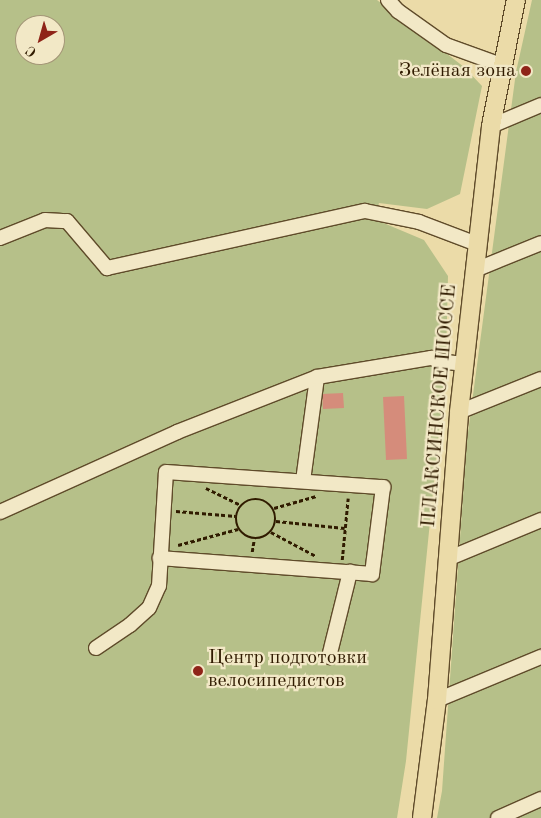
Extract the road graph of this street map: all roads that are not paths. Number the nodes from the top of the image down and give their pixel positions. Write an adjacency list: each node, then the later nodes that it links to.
1 (388, 0): 3 (street)
2 (516, 0): 3 (main road, ПЛАКСИНСКОЕ ШОССЕ)
3 (501, 65): 5 (main road, ПЛАКСИНСКОЕ ШОССЕ)
4 (541, 105): 5 (street)
5 (491, 126): 8 (main road, ПЛАКСИНСКОЕ ШОССЕ)
6 (0, 238): 8 (street)
7 (541, 243): 9 (street)
8 (477, 244): 9 (main road, ПЛАКСИНСКОЕ ШОССЕ)
9 (474, 270): 10 (main road, ПЛАКСИНСКОЕ ШОССЕ)
10 (464, 364): 11 (street); 13 (main road, ПЛАКСИНСКОЕ ШОССЕ)
11 (317, 377): 14 (street); 15 (street)
12 (541, 379): 13 (street)
13 (459, 412): 18 (main road, ПЛАКСИНСКОЕ ШОССЕ)
14 (303, 481): 17 (street); 19 (street)
15 (0, 512)
16 (541, 520): 18 (street)
17 (160, 558): 19 (street); 20 (street)
18 (447, 559): 23 (main road, ПЛАКСИНСКОЕ ШОССЕ)
19 (350, 572): 21 (street)
20 (96, 648)
21 (329, 657)
22 (541, 657): 23 (street)
23 (437, 700): 25 (main road, ПЛАКСИНСКОЕ ШОССЕ)
24 (541, 799): 26 (street)
25 (422, 818)
26 (498, 818)

